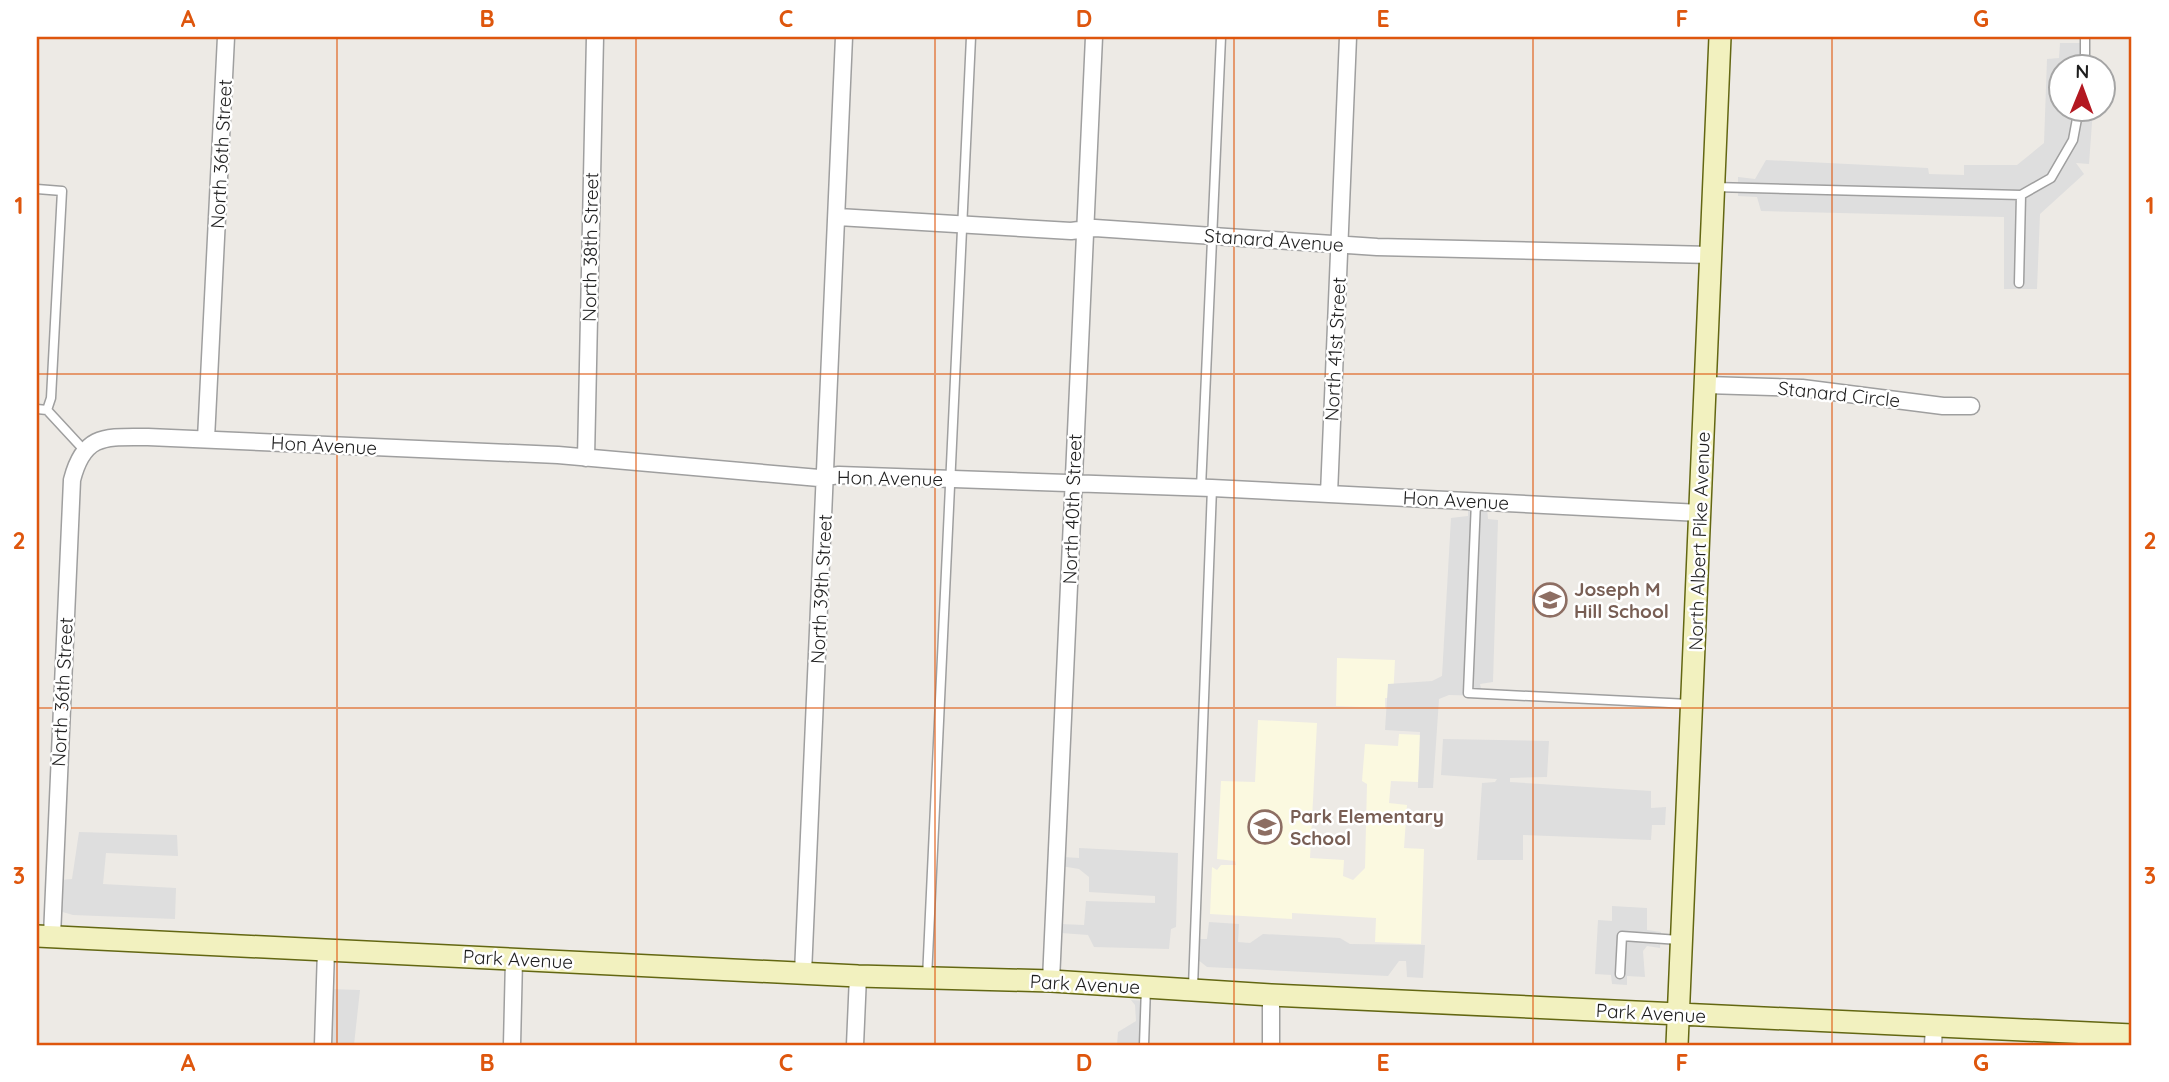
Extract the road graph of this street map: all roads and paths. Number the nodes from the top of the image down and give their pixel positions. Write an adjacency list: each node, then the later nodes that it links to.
1 (226, 37): 24 (street, North 36th Street)
2 (595, 37): 26 (street, North 38th Street)
3 (844, 37): 13 (street, North 39th Street)
4 (971, 37): 14 (lane)
5 (1094, 37): 15 (street, North 40th Street)
6 (1221, 37): 16 (lane)
7 (1348, 37): 17 (street, North 41st Street)
8 (1720, 37): 10 (street, North Albert Pike Avenue)
9 (2076, 122): 12 (lane)
10 (1714, 187): 12 (lane); 18 (street, North Albert Pike Avenue)
11 (37, 190): 23 (lane)
12 (2021, 195): 19 (lane)
13 (838, 217): 14 (street, Stanard Avenue); 27 (street, North 39th Street)
14 (960, 223): 15 (street, Stanard Avenue); 28 (lane)
15 (1084, 229): 16 (street, Stanard Avenue); 29 (street, North 40th Street)
16 (1210, 235): 17 (street, Stanard Avenue); 30 (lane)
17 (1340, 244): 18 (street, Stanard Avenue); 31 (street, North 41st Street)
18 (1711, 255): 20 (street, North Albert Pike Avenue)
19 (2019, 283)
20 (1706, 385): 21 (street, Stanard Circle); 33 (street, North Albert Pike Avenue)
21 (1971, 406)
22 (37, 409): 23 (lane)
23 (47, 410): 25 (lane)
24 (206, 439): 25 (street, Hon Avenue); 26 (street, Hon Avenue)
25 (84, 450): 35 (street, North 36th Street)
26 (586, 458): 27 (street, Hon Avenue)
27 (826, 477): 28 (street, Hon Avenue); 39 (street, North 39th Street)
28 (950, 479): 29 (street, Hon Avenue); 42 (lane)
29 (1074, 482): 30 (street, Hon Avenue); 43 (street, North 40th Street)
30 (1206, 488): 31 (street, Hon Avenue); 45 (lane)
31 (1329, 494): 32 (street, Hon Avenue)
32 (1476, 500): 33 (street, Hon Avenue); 34 (lane)
33 (1700, 513): 34 (street, North Albert Pike Avenue)
34 (1692, 704): 36 (street, North Albert Pike Avenue)
35 (44, 936): 37 (street, Park Avenue)
36 (1682, 940): 40 (lane); 47 (street, North Albert Pike Avenue)
37 (326, 950): 38 (street, Park Avenue); 50 (street)
38 (514, 959): 39 (street, Park Avenue); 51 (street)
39 (803, 973): 41 (street, Park Avenue)
40 (1620, 974)
41 (858, 976): 42 (street, Park Avenue); 52 (street)
42 (927, 978): 43 (street, Park Avenue)
43 (1051, 981): 44 (street, Park Avenue)
44 (1146, 987): 45 (street, Park Avenue); 53 (lane)
45 (1193, 990): 46 (street, Park Avenue)
46 (1271, 995): 47 (street, Park Avenue); 54 (street)
47 (1678, 1014): 48 (street, Park Avenue); 55 (street, North Albert Pike Avenue)
48 (1933, 1035): 49 (street, Park Avenue)
49 (2132, 1035)
50 (323, 1045)
51 (512, 1045)
52 (855, 1045)
53 (1144, 1045)
54 (1272, 1045)
55 (1677, 1045)

